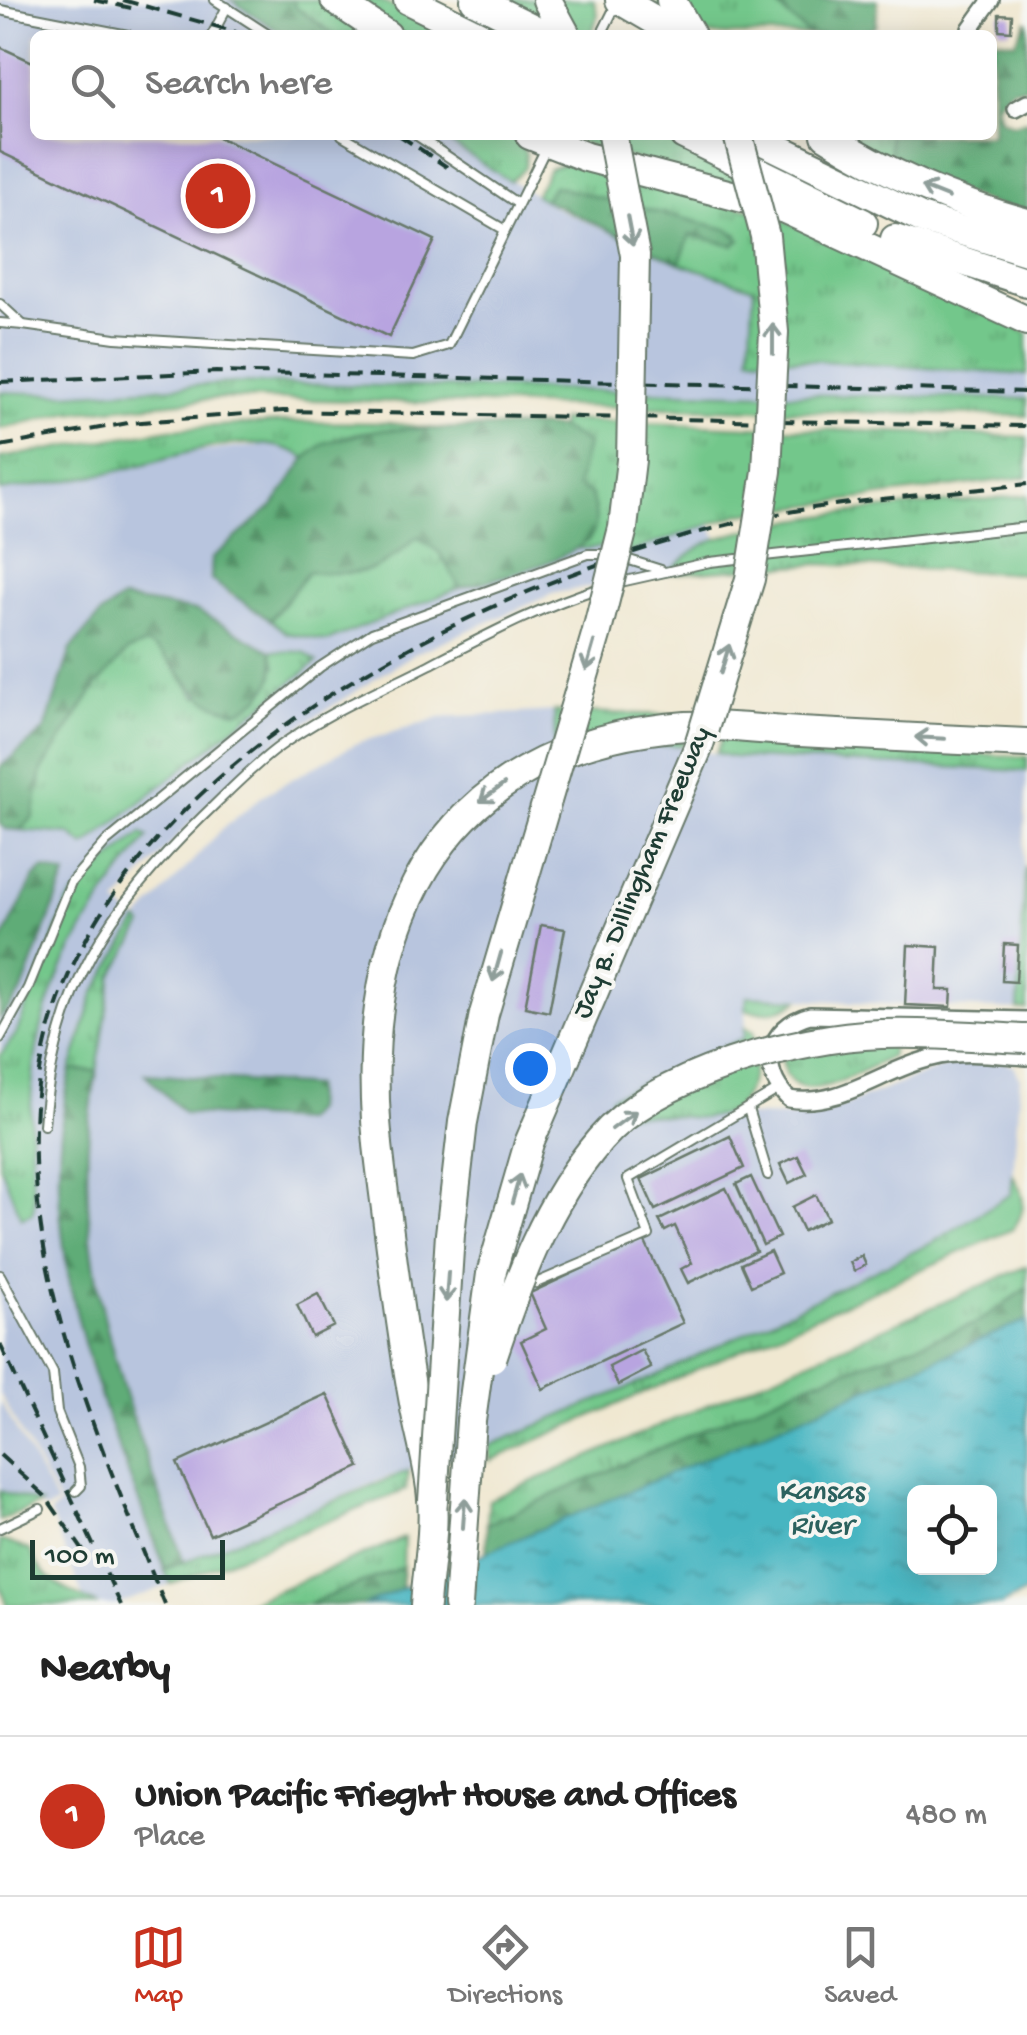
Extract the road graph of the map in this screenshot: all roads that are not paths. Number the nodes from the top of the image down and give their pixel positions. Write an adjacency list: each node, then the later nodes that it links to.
1 (215, 0): 9 (lane)
2 (335, 0): 15 (highway)
3 (408, 0): 16 (highway)
4 (475, 0): 17 (highway)
5 (548, 0): 18 (highway)
6 (619, 0): 19 (lane); 20 (highway)
7 (671, 0): 21 (highway)
8 (991, 0): 11 (street)
9 (226, 7): 13 (lane); 14 (lane)
10 (0, 10): 12 (lane)
11 (970, 29)
12 (102, 30)
13 (214, 30)
14 (260, 30)
15 (379, 30)
16 (469, 30)
17 (536, 30)
18 (563, 30)
19 (604, 30)
20 (671, 30)
21 (688, 30)
22 (351, 140): 35 (lane)
23 (423, 140): 32 (lane)
24 (543, 140): 32 (lane)
25 (551, 140): 41 (highway)
26 (613, 140): 59 (highway, one-way to 59, bridge)
27 (694, 140): 36 (highway)
28 (739, 140): 57 (highway, Jay B. Dillingham Freeway, one-way to 28, bridge)
29 (761, 140): 33 (highway)
30 (817, 140): 33 (highway)
31 (835, 140): 34 (highway, one-way to 31)
32 (518, 204): 35 (lane)
33 (923, 219): 37 (highway)
34 (1027, 223)
35 (505, 230): 43 (lane)
36 (895, 239): 38 (highway); 40 (highway)
37 (1027, 252)
38 (1027, 282)
39 (0, 304): 43 (lane)
40 (1027, 311)
41 (1027, 321)
42 (0, 322): 43 (lane)
43 (23, 325)
44 (1027, 527): 45 (lane)
45 (661, 570): 48 (lane); 53 (lane)
46 (1027, 744): 59 (highway, one-way to 59, bridge)
47 (1027, 1020): 51 (street)
48 (0, 1038)
49 (1027, 1039): 57 (highway, one-way to 49, bridge)
50 (1027, 1057): 51 (street)
51 (779, 1090): 52 (lane)
52 (748, 1109): 54 (lane); 56 (lane)
53 (44, 1126)
54 (768, 1174)
55 (0, 1275): 58 (lane)
56 (536, 1283)
57 (471, 1421): 63 (highway, Jay B. Dillingham Freeway, one-way to 57)
58 (76, 1492)
59 (433, 1500): 62 (highway)
60 (40, 1510): 61 (lane)
61 (0, 1528)
62 (425, 1605)
63 (458, 1605)

